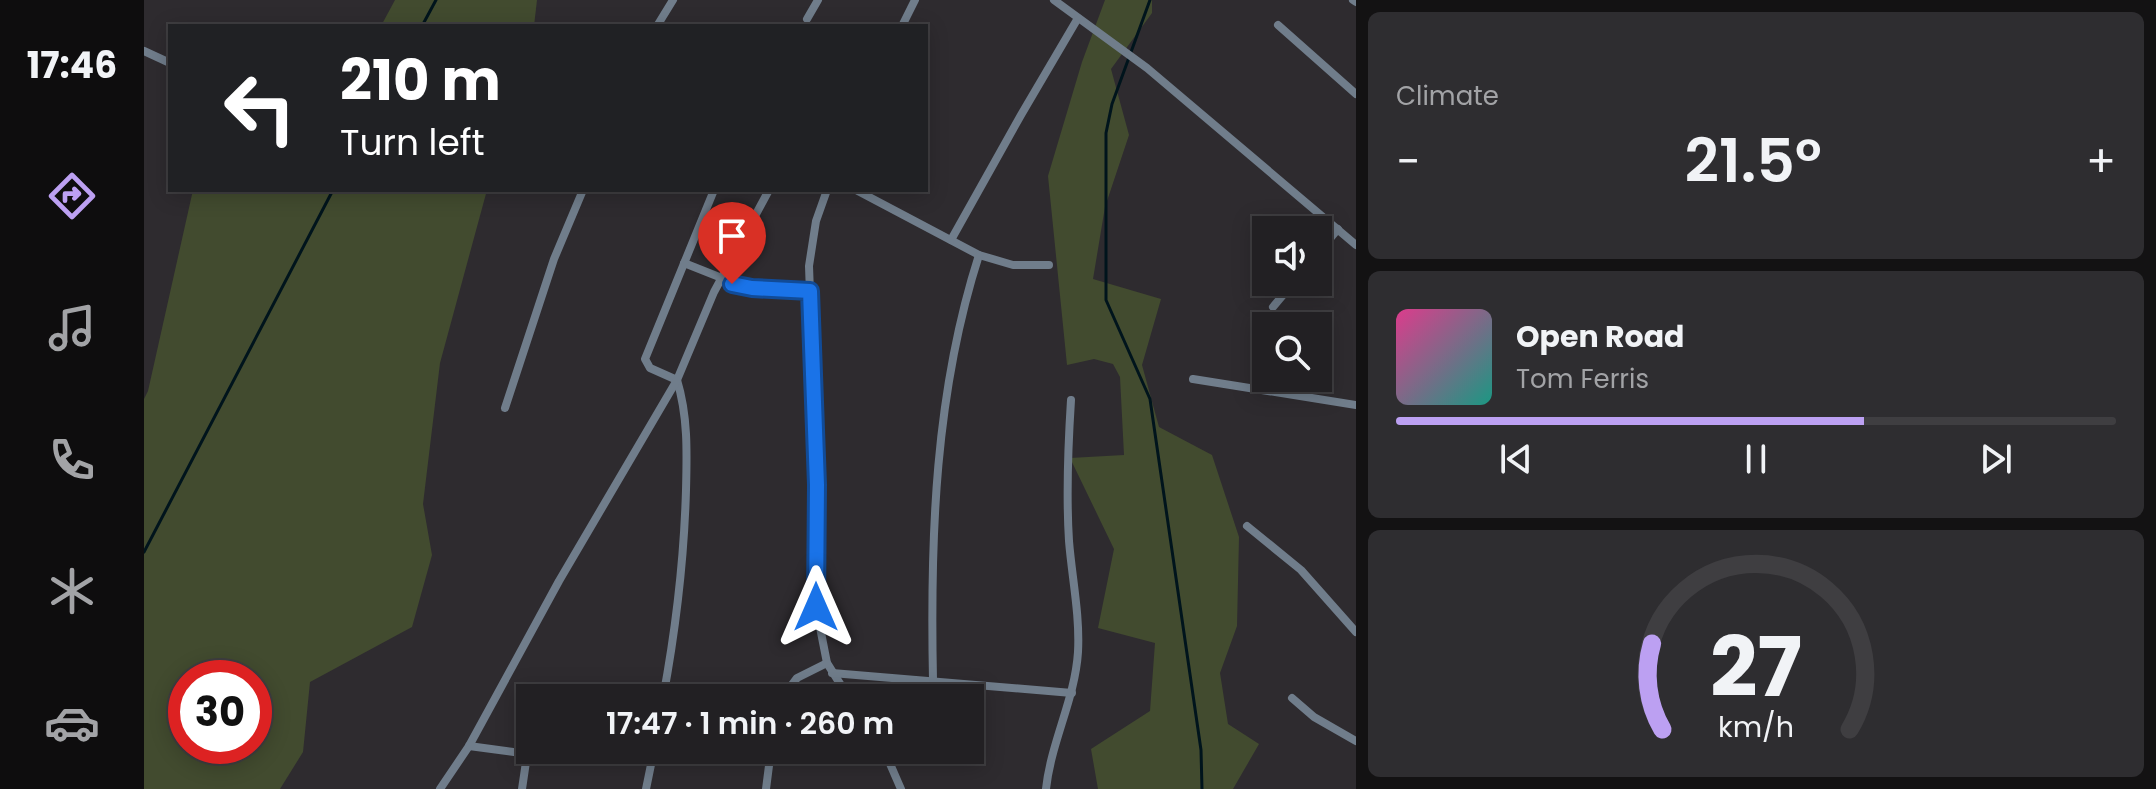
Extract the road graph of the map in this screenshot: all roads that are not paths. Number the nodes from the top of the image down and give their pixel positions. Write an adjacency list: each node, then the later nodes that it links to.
1 (673, 0): 7 (street)
2 (818, 0): 6 (street)
3 (915, 0): 8 (street)
4 (1056, 0): 5 (street)
5 (1078, 18): 18 (street); 20 (street)
6 (807, 19)
7 (658, 24)
8 (903, 24)
9 (1278, 25): 12 (street)
10 (144, 51): 11 (street)
11 (168, 62)
12 (1356, 94)
13 (582, 192): 33 (street)
14 (713, 192): 23 (street)
15 (768, 192): 25 (street)
16 (826, 192): 26 (street)
17 (860, 192): 20 (street)
18 (1338, 229): 19 (street); 21 (street)
19 (1332, 236)
20 (951, 240): 22 (street)
21 (1356, 245)
22 (979, 255): 24 (street); 38 (street)
23 (684, 263): 25 (street); 30 (street)
24 (1049, 265)
25 (721, 279): 26 (street); 30 (street)
26 (810, 291): 36 (street)
27 (1282, 296): 28 (street)
28 (1273, 307)
29 (1193, 379): 32 (street)
30 (677, 380): 39 (street); 45 (street)
31 (1071, 400): 42 (street)
32 (1356, 405)
33 (505, 408)
34 (1247, 526): 35 (street)
35 (1356, 632)
36 (827, 663): 37 (street); 40 (street)
37 (832, 673): 38 (street); 41 (street)
38 (933, 680): 42 (street)
39 (665, 684)
40 (792, 684)
41 (839, 684)
42 (1072, 693): 56 (street)
43 (1292, 698): 44 (street)
44 (1356, 741)
45 (469, 746): 46 (street); 51 (street)
46 (516, 753)
47 (526, 764): 52 (street)
48 (651, 764): 53 (street)
49 (769, 764): 54 (street)
50 (890, 764): 55 (street)
51 (440, 789)
52 (522, 789)
53 (646, 789)
54 (766, 789)
55 (901, 789)
56 (1046, 789)

